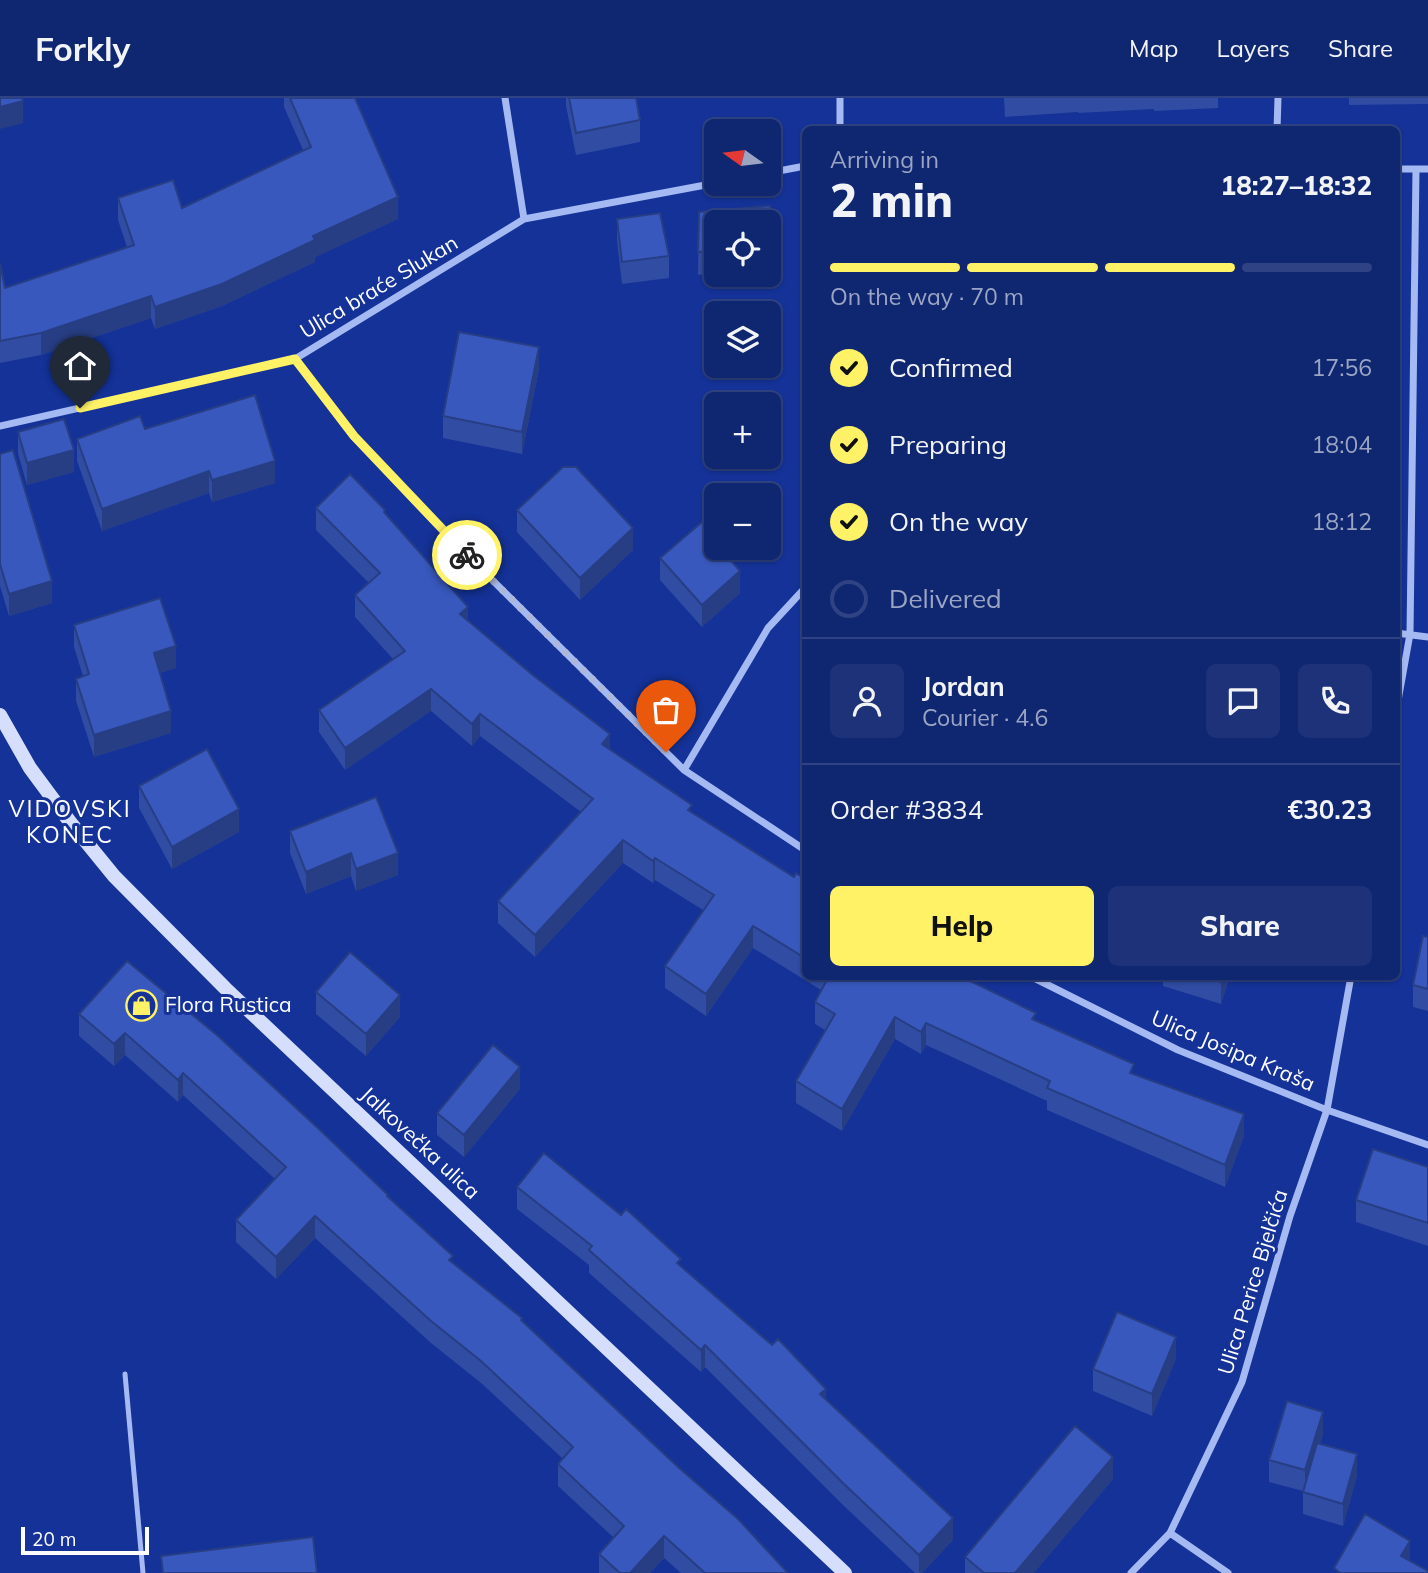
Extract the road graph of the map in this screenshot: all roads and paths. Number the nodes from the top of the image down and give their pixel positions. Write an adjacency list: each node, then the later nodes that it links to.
1 (505, 98): 12 (street)
2 (839, 98): 4 (street)
3 (1279, 98): 5 (street)
4 (840, 126)
5 (1277, 126)
6 (802, 167): 10 (street)
7 (1400, 169): 8 (street)
8 (1416, 169): 9 (street); 17 (street)
9 (1428, 169)
10 (781, 171)
11 (704, 185): 12 (street, Ulica braće Slukan)
12 (524, 219): 13 (street, Ulica braće Slukan)
13 (295, 359): 14 (street, Ulica braće Slukan); 21 (street)
14 (0, 426)
15 (802, 591): 21 (street)
16 (1400, 633): 17 (street)
17 (1410, 634): 18 (street); 19 (street)
18 (1428, 637)
19 (1400, 690)
20 (0, 715): 30 (main road, Jalkovečka ulica)
21 (684, 770): 22 (street)
22 (802, 848)
23 (1038, 980): 25 (street, Ulica Josipa Kraša)
24 (1350, 980): 25 (street, Ulica Perice Bjelčića)
25 (1327, 1110): 26 (street, Ulica Josipa Kraša); 28 (street, Ulica Perice Bjelčića)
26 (1428, 1145)
27 (125, 1374): 29 (lane)
28 (1170, 1533): 31 (street, Ulica Perice Bjelčića); 32 (street)
29 (143, 1573)
30 (845, 1573)
31 (1131, 1573)
32 (1228, 1573)

